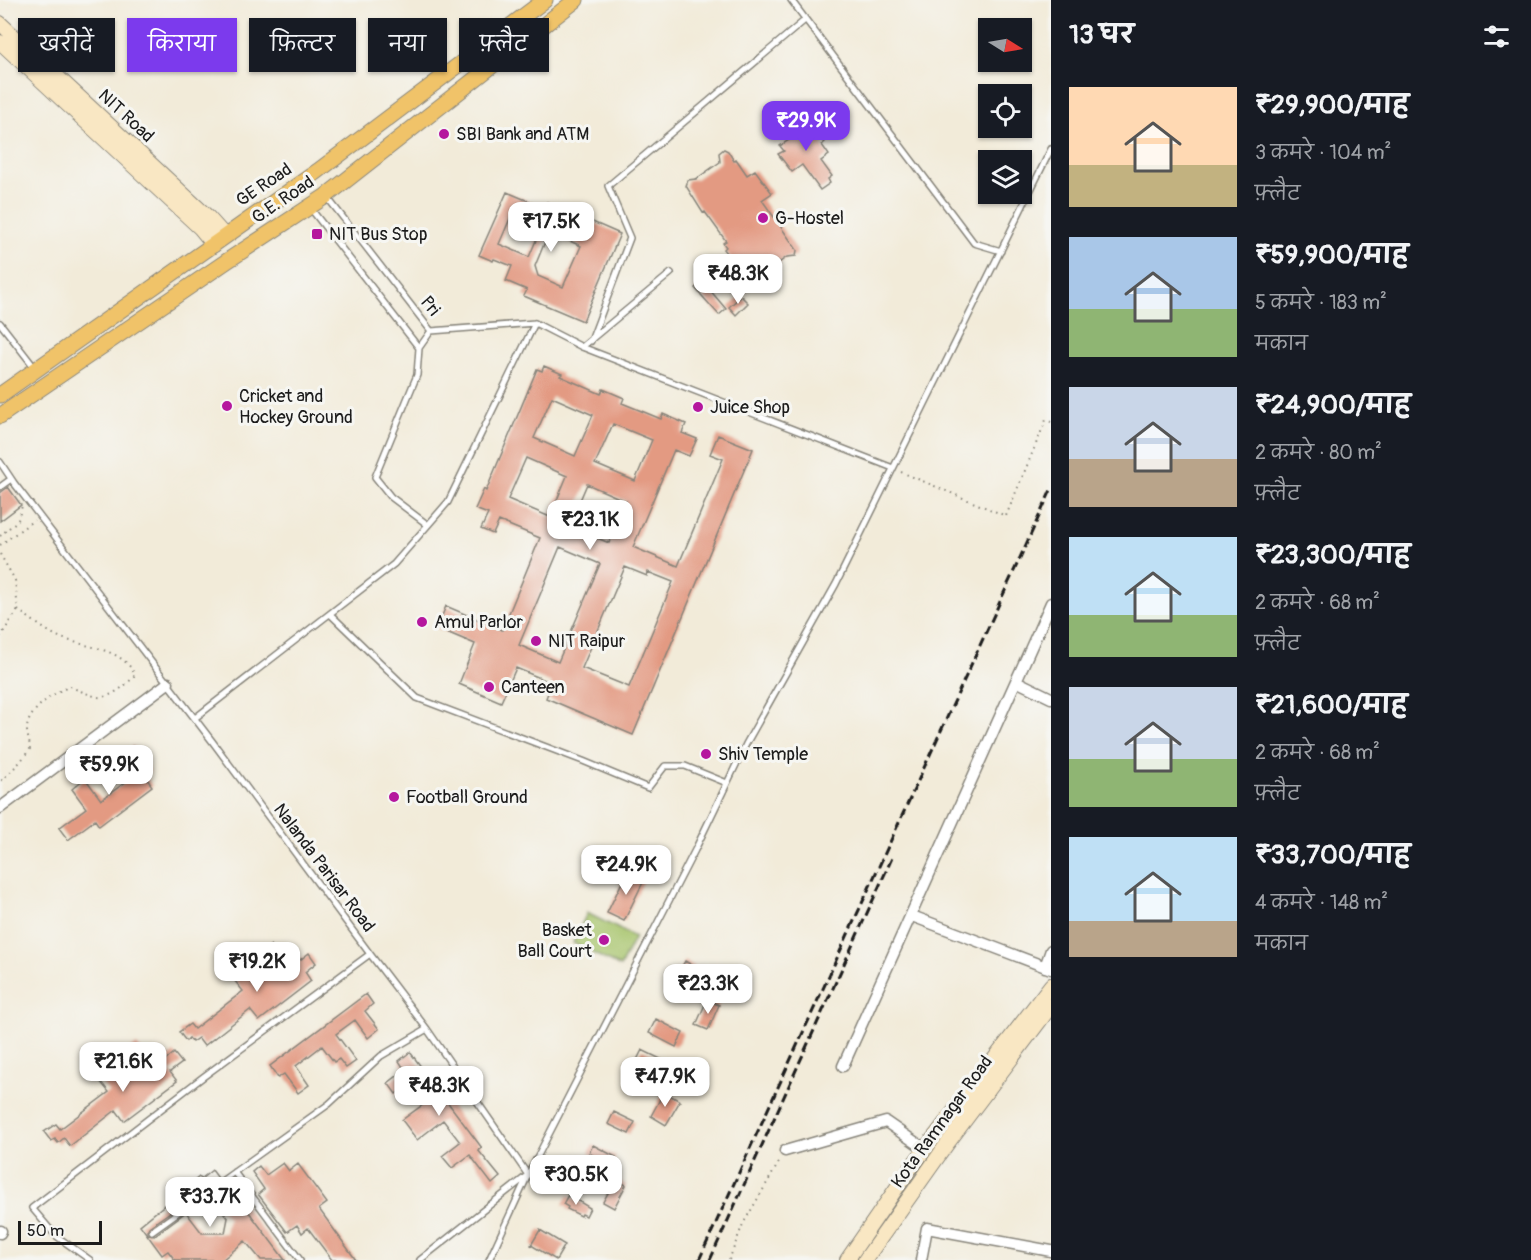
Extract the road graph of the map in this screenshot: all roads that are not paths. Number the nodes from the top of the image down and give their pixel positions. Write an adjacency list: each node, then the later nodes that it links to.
1 (545, 0): 8 (main road, GE Road)
2 (576, 0): 10 (main road, G.E. Road)
3 (791, 0): 4 (lane)
4 (805, 20): 13 (lane); 19 (lane)
5 (0, 23): 12 (street, NIT Road)
6 (0, 42): 12 (street, NIT Road)
7 (1051, 149): 13 (lane)
8 (313, 175): 9 (main road, GE Road); 10 (main road)
9 (297, 186): 11 (main road); 12 (main road, GE Road)
10 (326, 196): 11 (main road, G.E. Road); 18 (lane, Pri)
11 (310, 207): 14 (main road, G.E. Road); 21 (lane)
12 (220, 240): 14 (main road); 22 (main road, GE Road)
13 (1000, 251): 26 (lane)
14 (233, 257): 24 (main road, G.E. Road)
15 (671, 273): 19 (lane)
16 (535, 323): 18 (lane, Pri); 20 (lane); 29 (lane)
17 (0, 324): 22 (lane)
18 (431, 331): 21 (lane)
19 (591, 341): 20 (lane)
20 (582, 347): 26 (lane)
21 (419, 348): 29 (lane)
22 (36, 369): 23 (main road, GE Road)
23 (0, 395)
24 (0, 416)
25 (0, 462): 27 (lane, Nalanda Parisar Road)
26 (893, 468): 36 (lane)
27 (11, 479): 28 (lane); 33 (lane, Nalanda Parisar Road)
28 (0, 487)
29 (428, 525): 31 (lane)
30 (1051, 603): 32 (street)
31 (330, 614): 35 (lane); 36 (lane)
32 (1016, 681): 34 (street); 38 (street)
33 (168, 683): 35 (lane, Nalanda Parisar Road); 37 (street)
34 (1051, 698)
35 (195, 718): 40 (lane, Nalanda Parisar Road)
36 (727, 783): 49 (lane)
37 (0, 808)
38 (912, 916): 41 (street); 45 (street)
39 (1051, 950): 41 (street)
40 (370, 954): 44 (lane); 52 (lane, Nalanda Parisar Road)
41 (1048, 968)
42 (1051, 985): 46 (street)
43 (1051, 1006): 57 (street, Kota Ramnagar Road)
44 (427, 1029): 48 (lane); 49 (lane)
45 (843, 1066)
46 (925, 1149): 47 (street); 56 (street)
47 (785, 1151)
48 (234, 1172): 50 (lane); 53 (lane)
49 (528, 1175): 54 (lane); 55 (lane)
50 (152, 1231)
51 (1051, 1251): 58 (street)
52 (90, 1260)
53 (300, 1260)
54 (420, 1260)
55 (489, 1260)
56 (847, 1260)
57 (865, 1260)
58 (921, 1260)

